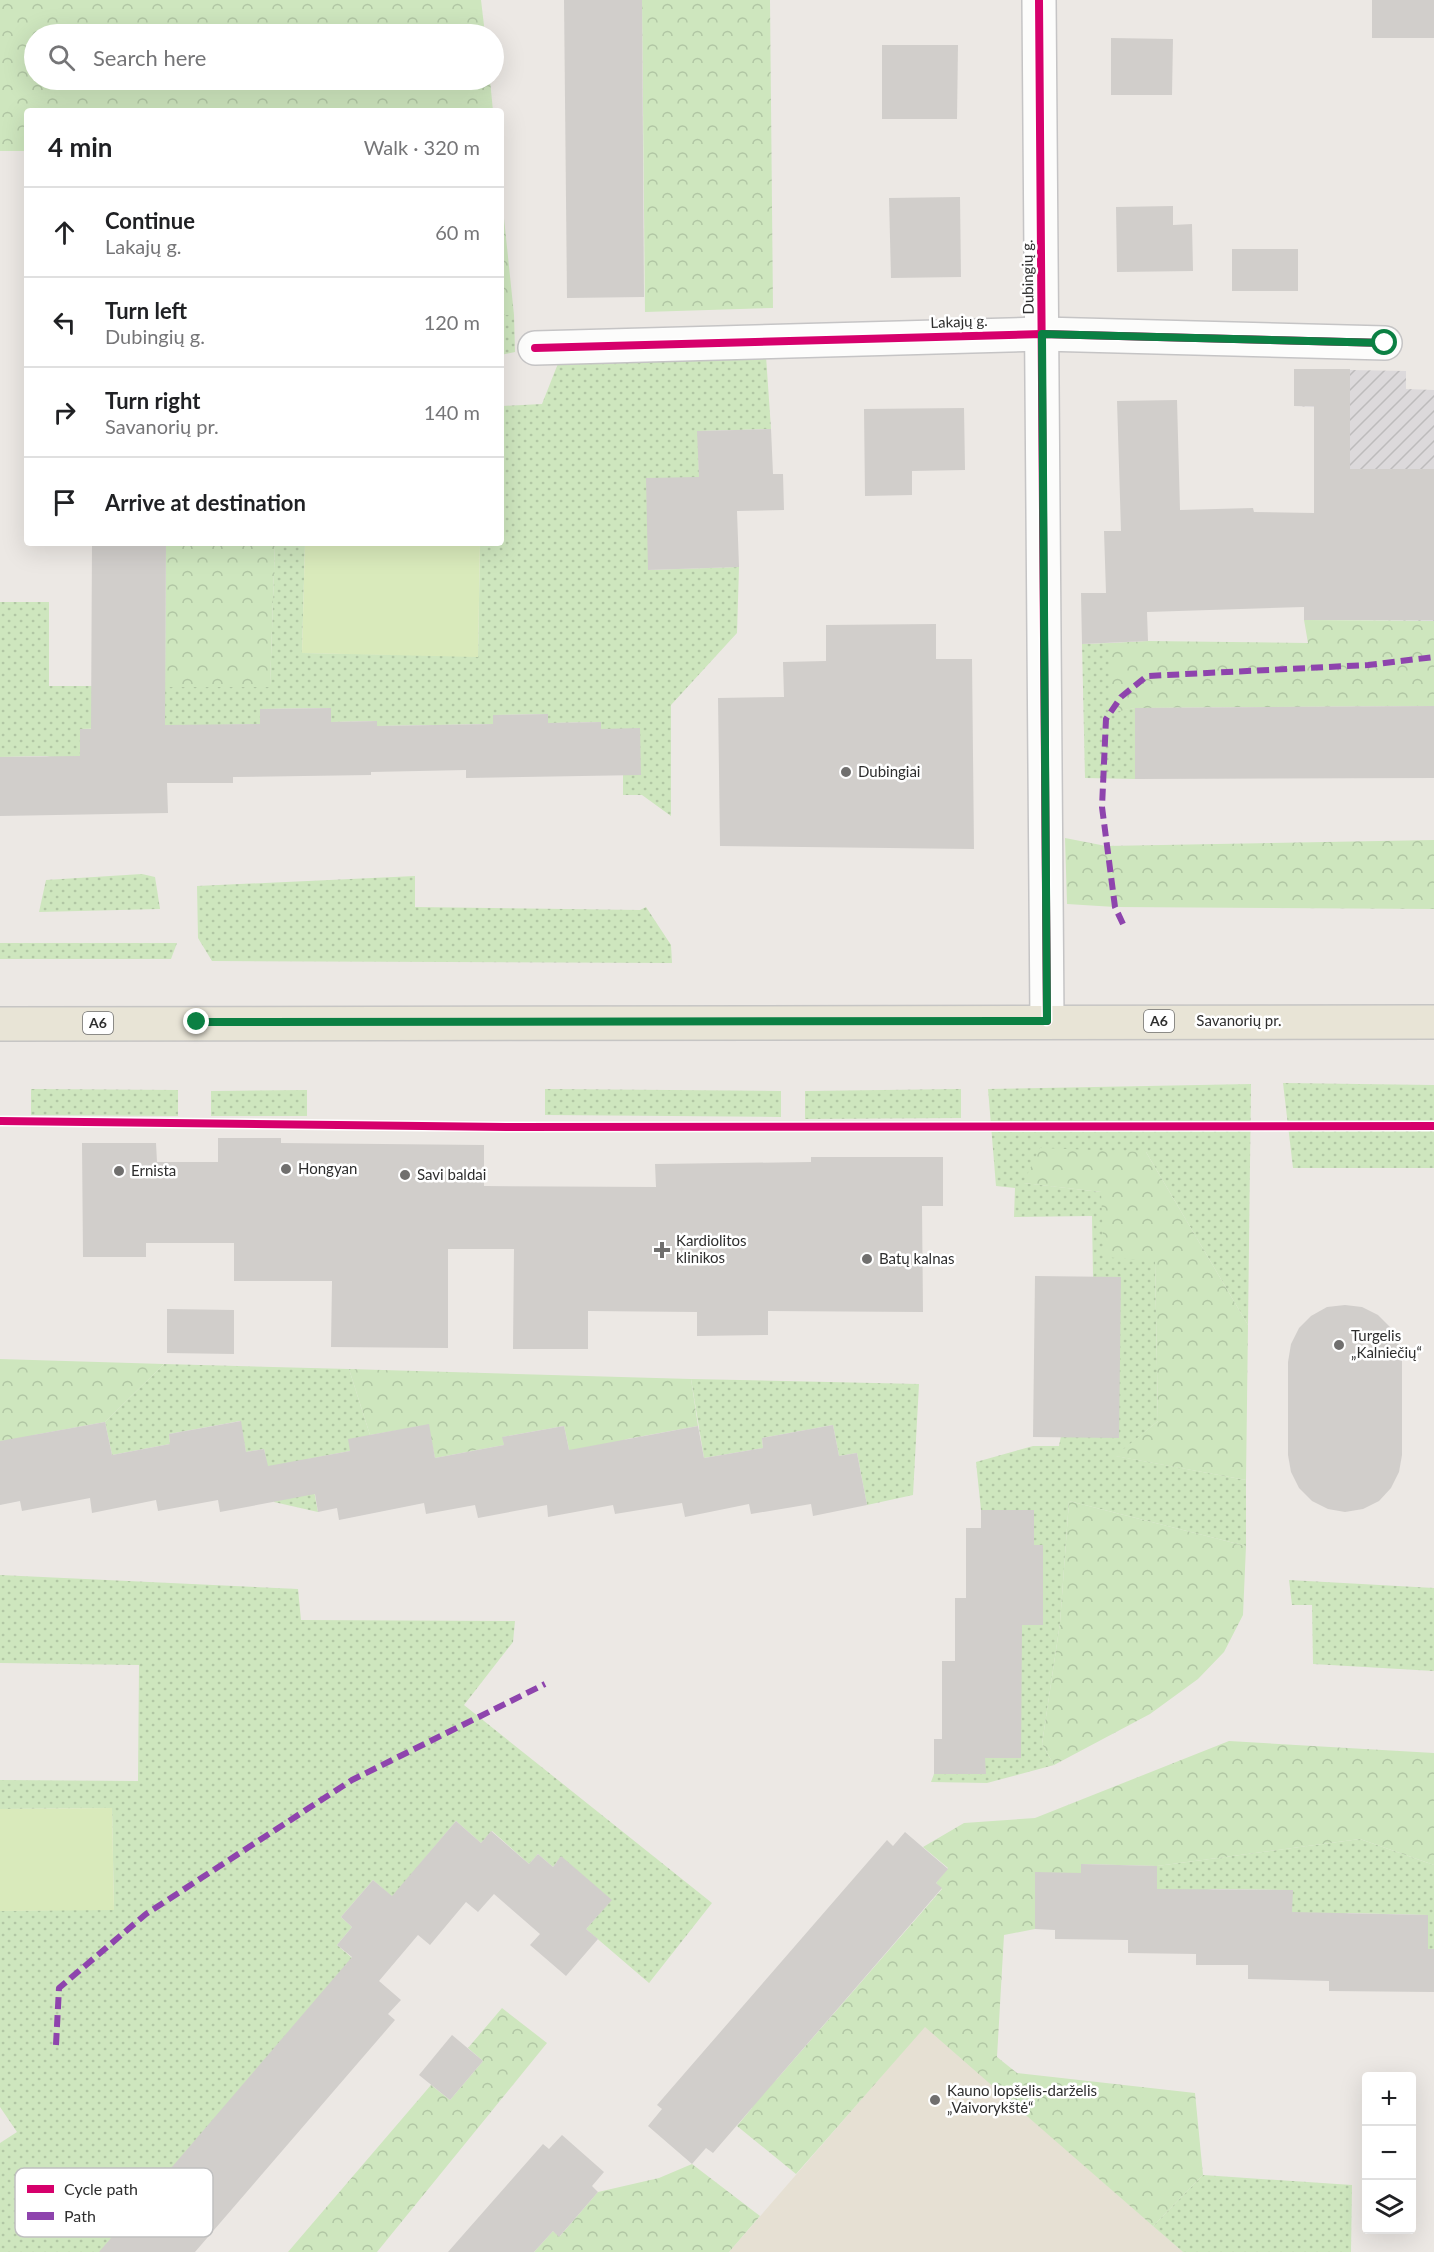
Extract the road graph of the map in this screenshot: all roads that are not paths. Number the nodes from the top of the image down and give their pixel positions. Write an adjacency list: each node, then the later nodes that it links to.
1 (1039, 0): 2 (street, Dubingių g.)
2 (1042, 334): 3 (street, Lakajų g.); 4 (street, Lakajų g.); 5 (street, Dubingių g.)
3 (1385, 343)
4 (535, 348)
5 (1047, 1021): 6 (main road, Savanorių pr. / A6); 7 (main road, Savanorių pr. / A6)
6 (1434, 1022)
7 (0, 1024)

